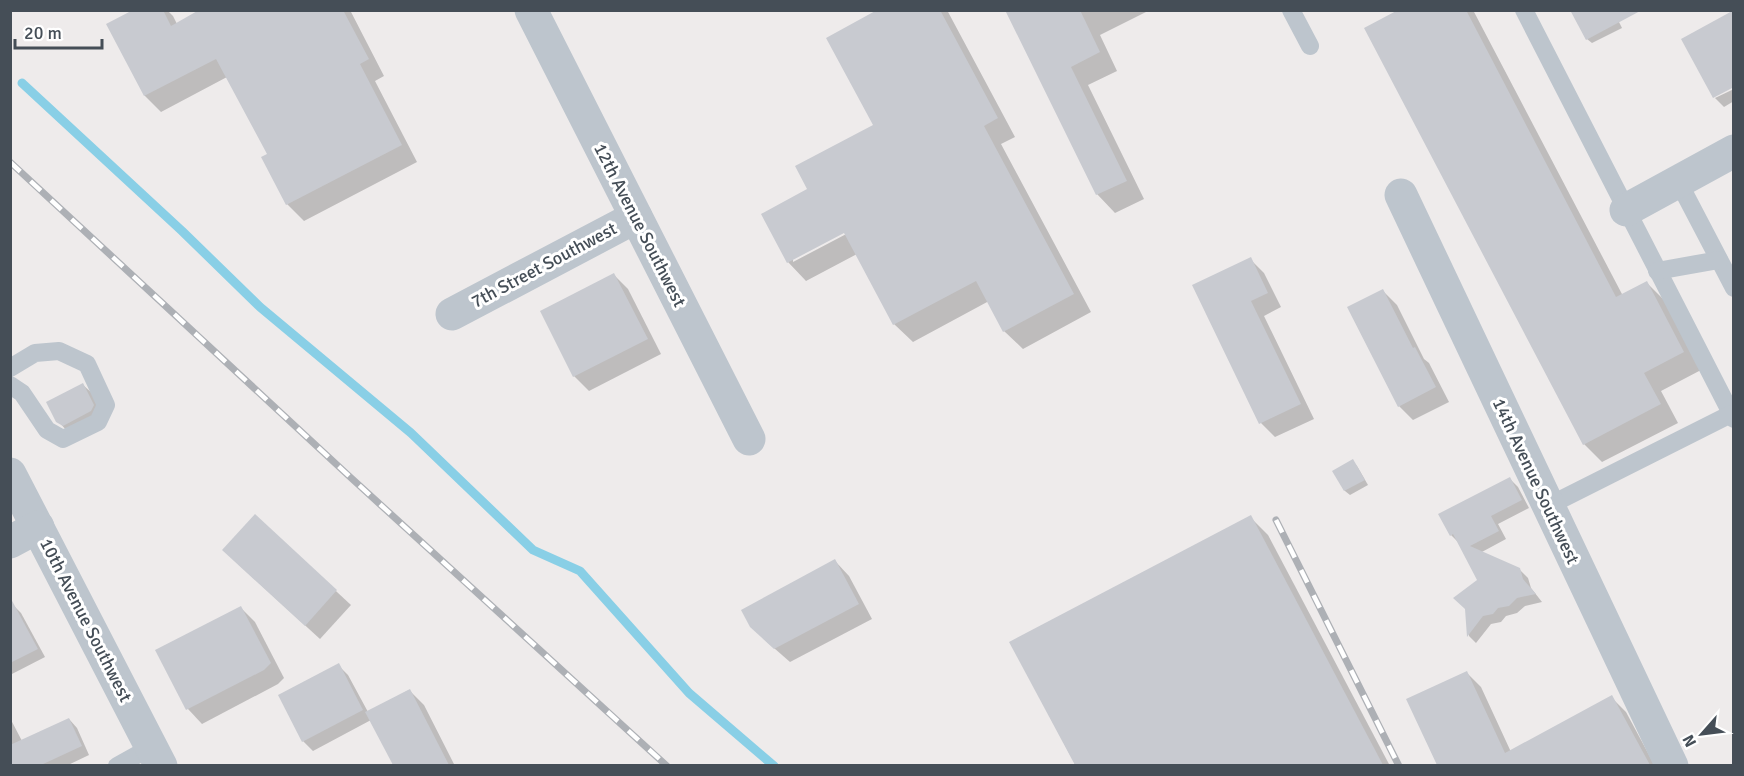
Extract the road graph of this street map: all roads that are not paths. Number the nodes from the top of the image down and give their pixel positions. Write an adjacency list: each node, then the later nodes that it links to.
1 (531, 10): 9 (street, 12th Avenue Southwest)
2 (1291, 10): 4 (lane)
3 (1524, 10): 8 (lane)
4 (1310, 46)
5 (1734, 151): 6 (street)
6 (1678, 182): 8 (street); 10 (lane)
7 (1401, 195): 19 (street, 14th Avenue Southwest)
8 (1626, 210): 11 (lane)
9 (636, 217): 13 (street, 7th Street Southwest); 17 (street, 12th Avenue Southwest)
10 (1719, 260): 11 (lane); 12 (lane)
11 (1657, 271): 16 (lane)
12 (1734, 288)
13 (452, 314)
14 (10, 368): 15 (lane)
15 (10, 385)
16 (1732, 417): 19 (lane)
17 (749, 439)
18 (10, 474): 20 (street, 10th Avenue Southwest)
19 (1548, 506): 23 (street, 14th Avenue Southwest)
20 (24, 534): 21 (street, 10th Avenue Southwest)
21 (156, 756): 22 (lane)
22 (117, 765)
23 (1671, 765)

